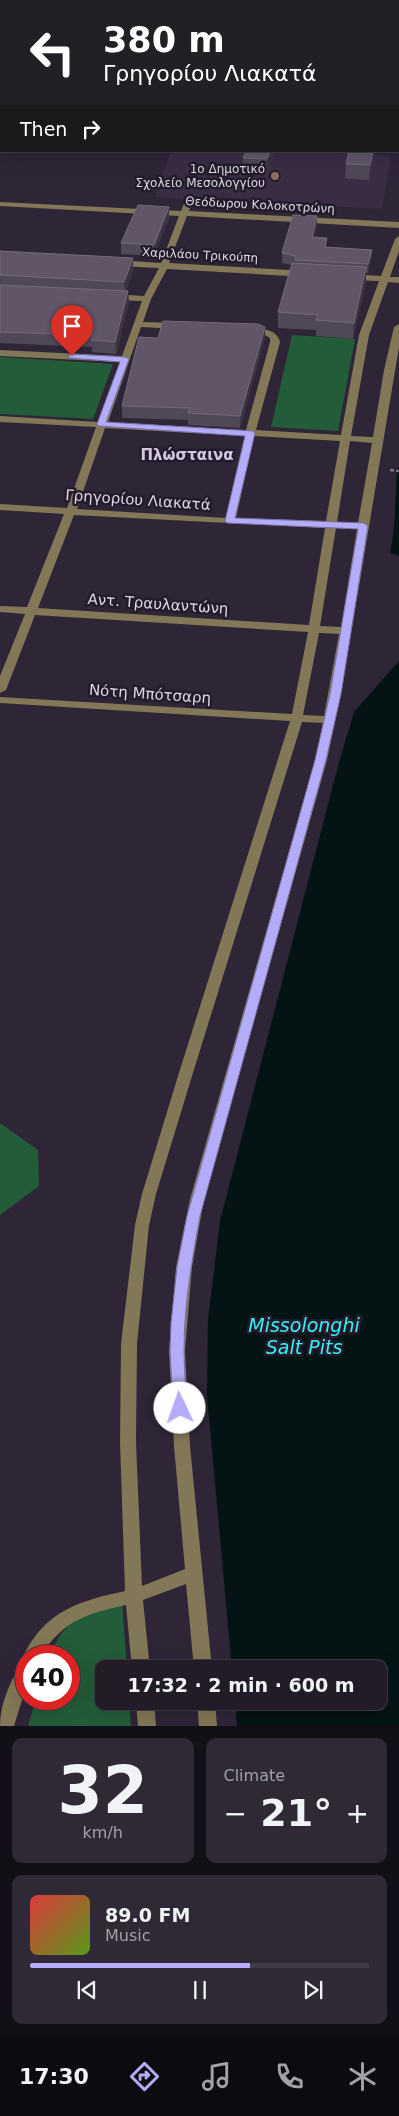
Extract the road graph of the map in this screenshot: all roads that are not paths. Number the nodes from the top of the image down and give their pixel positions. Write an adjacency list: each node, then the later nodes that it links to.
1 (191, 196): 3 (street)
2 (0, 204): 3 (street, Θεόδωρου Κολοκοτρώνη)
3 (184, 214): 4 (street, Θεόδωρου Κολοκοτρώνη); 7 (street)
4 (399, 225)
5 (399, 239): 10 (street)
6 (106, 262): 7 (street, Χαριλάου Τρικούπη)
7 (164, 266): 8 (street, Χαριλάου Τρικούπη); 13 (street)
8 (317, 275)
9 (336, 276): 10 (street)
10 (384, 279): 11 (street); 23 (street)
11 (399, 280)
12 (98, 296): 13 (street)
13 (147, 299): 14 (street)
14 (138, 324): 15 (street); 19 (street)
15 (186, 326)
16 (399, 326): 24 (street)
17 (235, 329): 22 (street)
18 (0, 352): 19 (street)
19 (125, 359): 21 (street)
20 (0, 419): 21 (street)
21 (101, 424): 22 (street); 26 (street)
22 (250, 433): 23 (street); 27 (street)
23 (346, 438): 24 (street); 28 (street)
24 (377, 440): 29 (street)
25 (0, 507): 26 (street, Γρηγορίου Λιακατά)
26 (71, 510): 27 (street, Γρηγορίου Λιακατά); 31 (street)
27 (230, 521): 28 (street, Γρηγορίου Λιακατά)
28 (332, 525): 29 (street, Γρηγορίου Λιακατά); 32 (street)
29 (364, 526): 33 (street)
30 (0, 609): 31 (street, Αντ. Τραυλαντώνη)
31 (32, 610): 32 (street, Αντ. Τραυλαντώνη); 34 (street)
32 (313, 629): 33 (street, Αντ. Τραυλαντώνη); 36 (street)
33 (346, 630): 37 (street)
34 (0, 690)
35 (0, 700): 36 (street, Νότη Μπότσαρη)
36 (297, 718): 37 (street, Νότη Μπότσαρη); 39 (street)
37 (328, 720): 38 (street)
38 (194, 1573): 39 (street); 42 (street)
39 (134, 1596): 40 (street); 41 (street)
40 (39, 1645)
41 (140, 1660)
42 (202, 1660)
43 (15, 1693): 46 (street)
44 (146, 1710): 47 (street)
45 (207, 1710): 48 (street)
46 (5, 1726)
47 (147, 1726)
48 (208, 1726)

